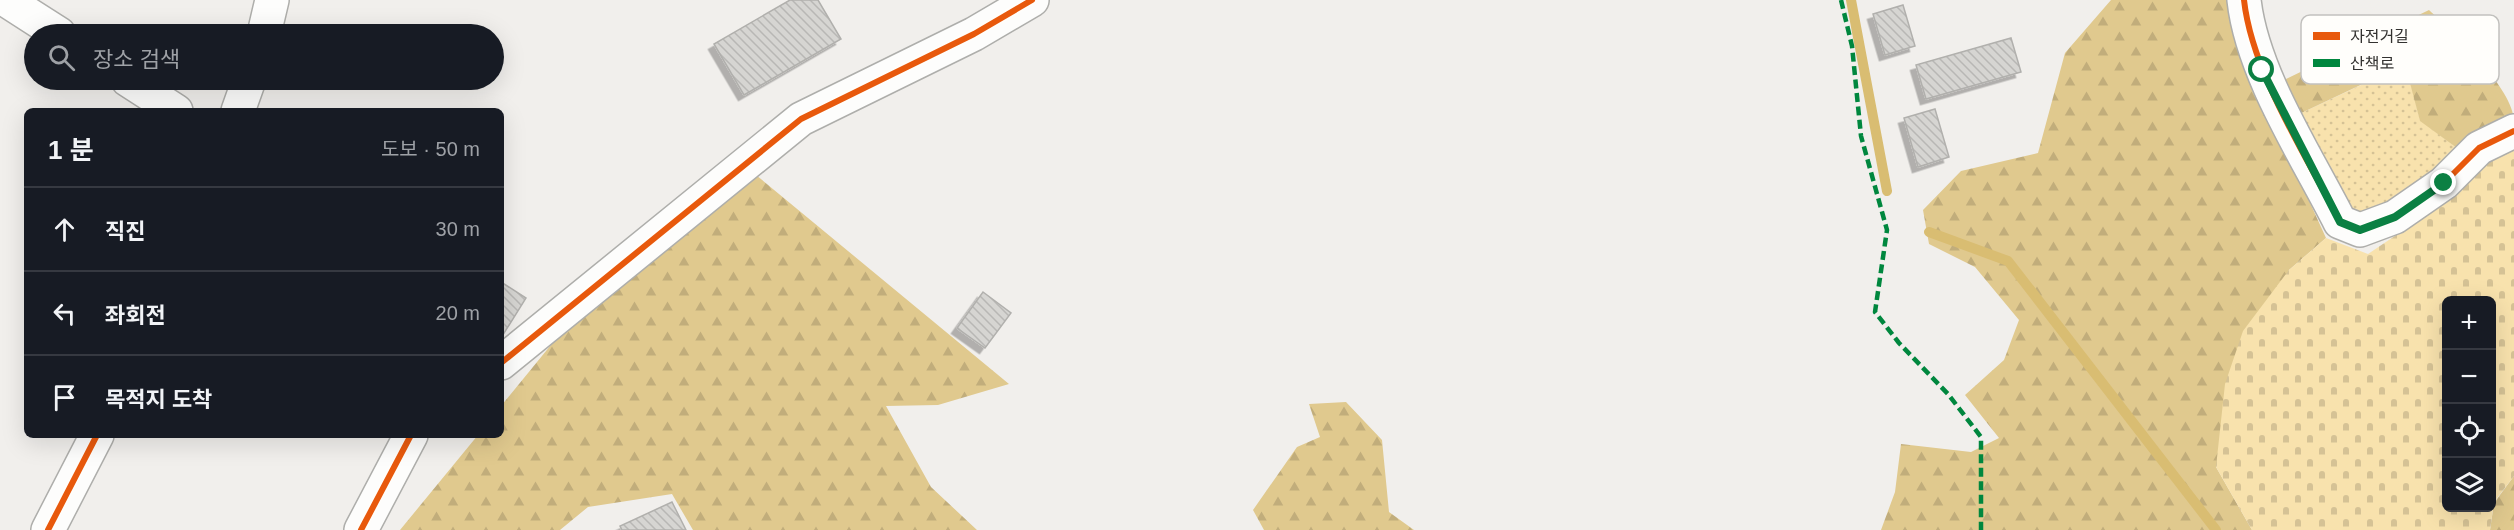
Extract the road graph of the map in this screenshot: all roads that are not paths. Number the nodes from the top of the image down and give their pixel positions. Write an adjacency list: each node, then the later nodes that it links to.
1 (6, 0): 5 (street)
2 (272, 0): 6 (street)
3 (1032, 0): 12 (street)
4 (2244, 0): 11 (street)
5 (43, 24)
6 (266, 24)
7 (143, 90): 9 (street)
8 (245, 90): 10 (street)
9 (171, 108)
10 (239, 108)
11 (2514, 131)
12 (504, 361)
13 (95, 438): 15 (street)
14 (409, 438): 16 (street)
15 (48, 530)
16 (361, 530)

